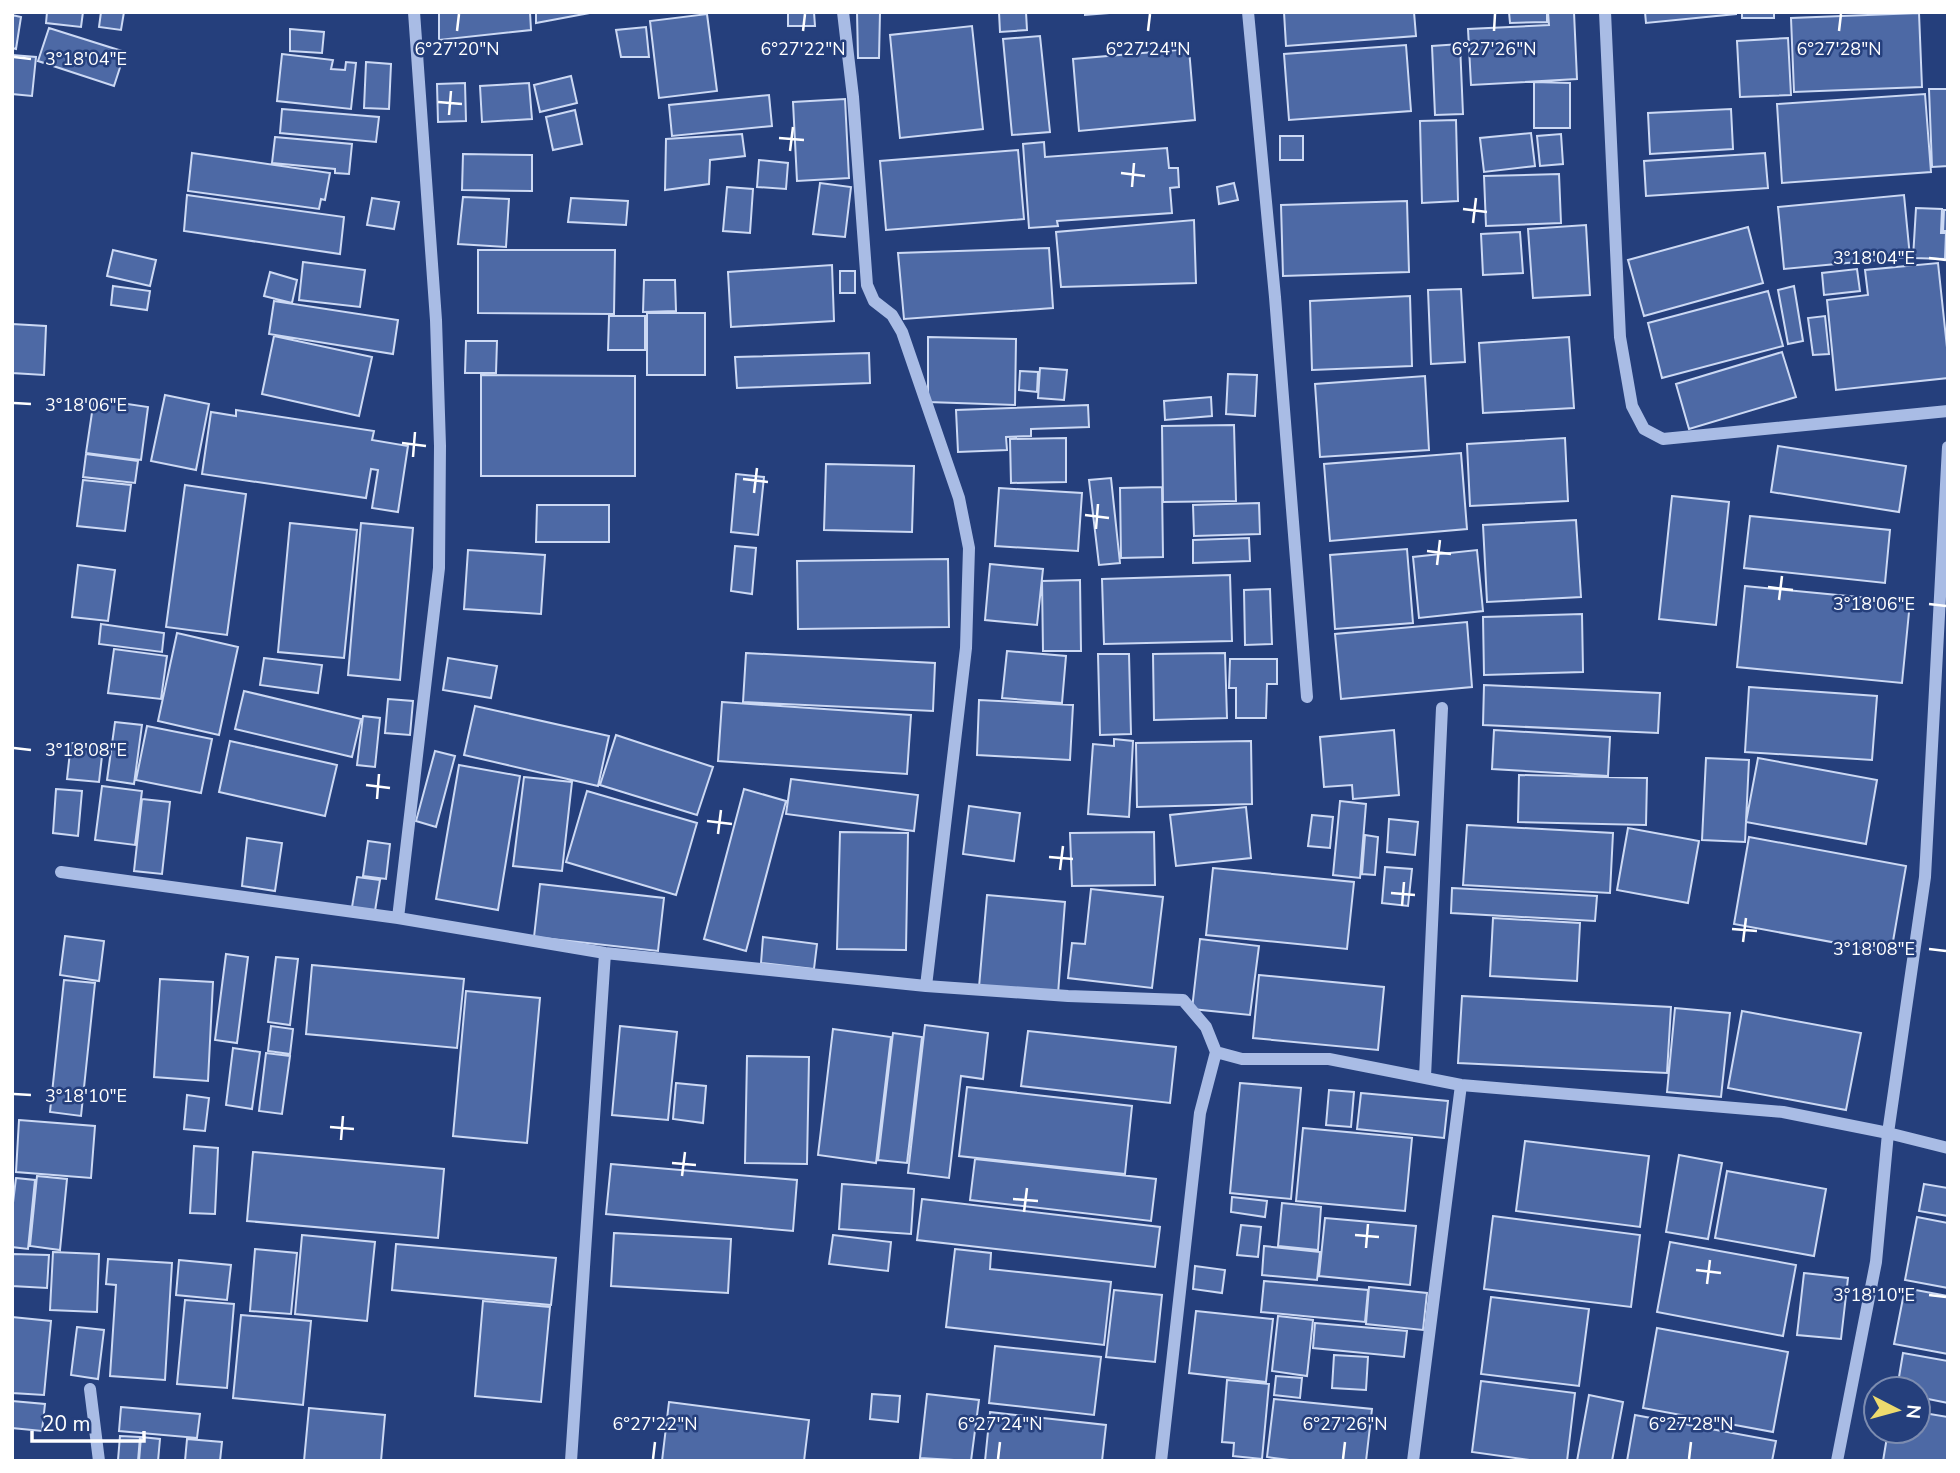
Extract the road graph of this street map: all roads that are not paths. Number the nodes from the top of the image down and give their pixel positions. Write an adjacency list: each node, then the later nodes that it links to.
1 (414, 12): 10 (street)
2 (843, 12): 12 (street)
3 (1248, 12): 7 (street)
4 (1605, 12): 5 (street)
5 (1948, 411)
6 (1948, 447): 16 (street)
7 (1307, 697)
8 (1442, 708): 14 (street)
9 (61, 872): 10 (street)
10 (398, 918): 11 (street)
11 (605, 953): 12 (street); 20 (street)
12 (926, 986): 13 (street)
13 (1216, 1052): 14 (street); 21 (street)
14 (1425, 1077): 15 (street)
15 (1461, 1085): 16 (street); 22 (street)
16 (1888, 1133): 17 (street); 23 (street)
17 (1948, 1148)
18 (90, 1389): 19 (street)
19 (99, 1461)
20 (571, 1461)
21 (1161, 1461)
22 (1413, 1461)
23 (1837, 1461)

